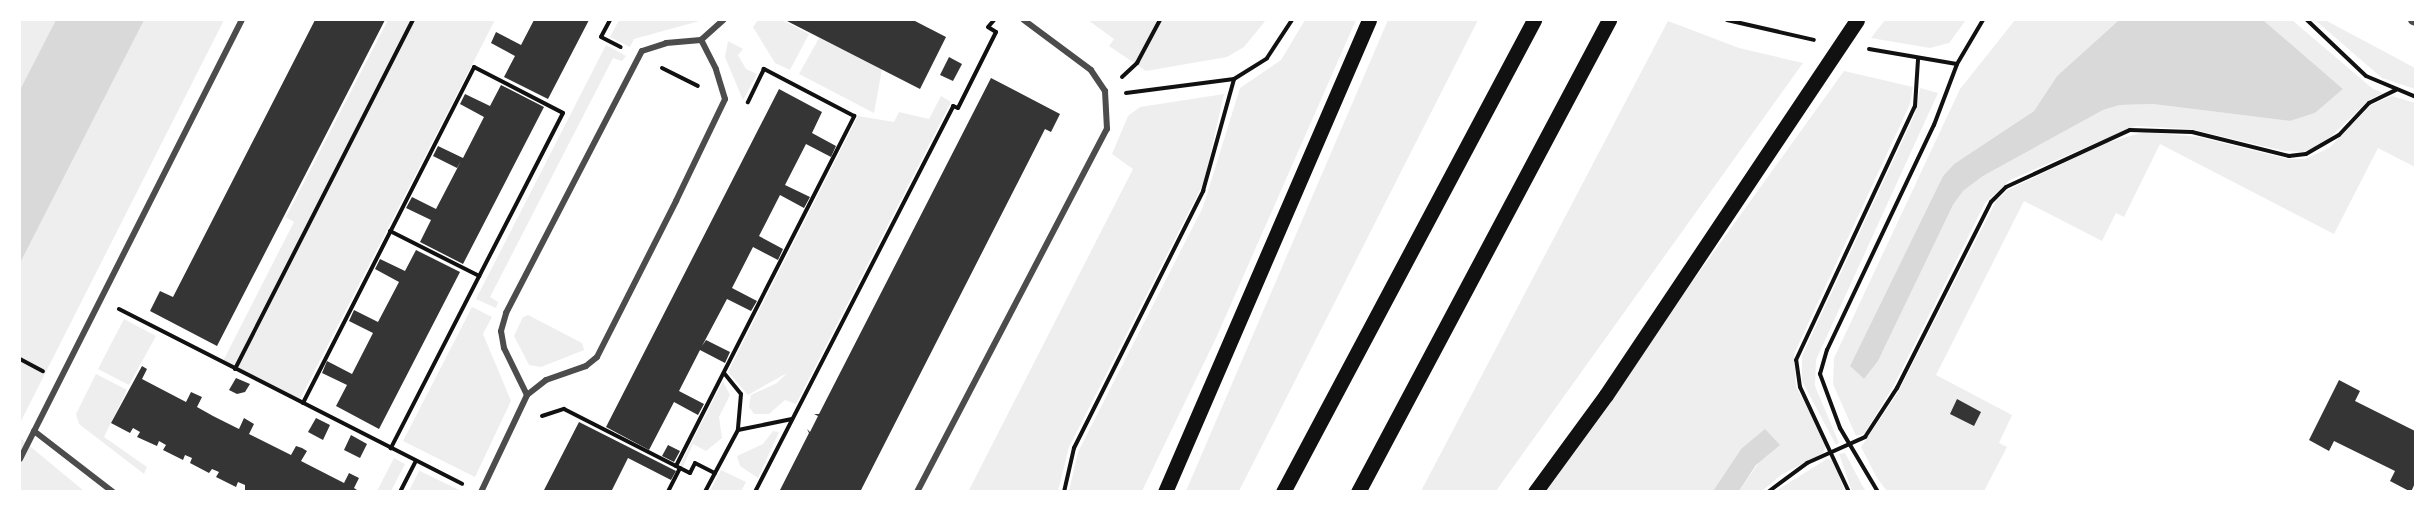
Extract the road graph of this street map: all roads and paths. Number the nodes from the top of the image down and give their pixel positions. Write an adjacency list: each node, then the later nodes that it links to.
1 (242, 20): 25 (street)
2 (413, 20): 26 (path)
3 (610, 20): 16 (path)
4 (723, 20): 15 (street)
5 (994, 20): 31 (path)
6 (1024, 20): 20 (street)
7 (1160, 20): 20 (path)
8 (1293, 20): 18 (path)
9 (1370, 20): 50 (main road)
10 (1609, 20): 52 (main road)
11 (1857, 20): 53 (main road)
12 (1983, 20): 34 (path)
13 (2307, 20): 19 (path)
14 (1531, 26): 51 (main road)
15 (701, 40): 16 (street); 22 (street)
16 (639, 57): 22 (path); 28 (street)
17 (1918, 59): 36 (path)
18 (1234, 79): 20 (path); 49 (path)
19 (2396, 90): 21 (path); 34 (path)
20 (1105, 91): 48 (street)
21 (2415, 97)
22 (725, 99): 27 (path); 28 (street)
23 (390, 231): 24 (path); 24 (path); 29 (path)
24 (480, 276): 35 (path)
25 (99, 299): 26 (path); 33 (street)
26 (235, 369): 29 (path)
27 (724, 373): 32 (path); 39 (path)
28 (527, 395): 30 (street)
29 (303, 403): 35 (path)
30 (521, 408): 39 (path); 44 (street)
31 (792, 419): 32 (path); 47 (path)
32 (738, 430): 40 (path)
33 (34, 431): 37 (street); 42 (street)
34 (1849, 444): 36 (path); 56 (path)
35 (391, 448): 38 (path)
36 (1833, 451): 54 (path); 55 (path)
37 (20, 459)
38 (416, 461): 41 (path); 43 (path)
39 (678, 467): 40 (path); 45 (path)
40 (715, 473): 46 (path)
41 (466, 486)
42 (113, 492)
43 (400, 492)
44 (481, 492)
45 (669, 492)
46 (705, 492)
47 (755, 492)
48 (917, 492)
49 (1064, 492)
50 (1165, 492)
51 (1283, 492)
52 (1358, 492)
53 (1535, 492)
54 (1768, 492)
55 (1849, 492)
56 (1878, 492)

